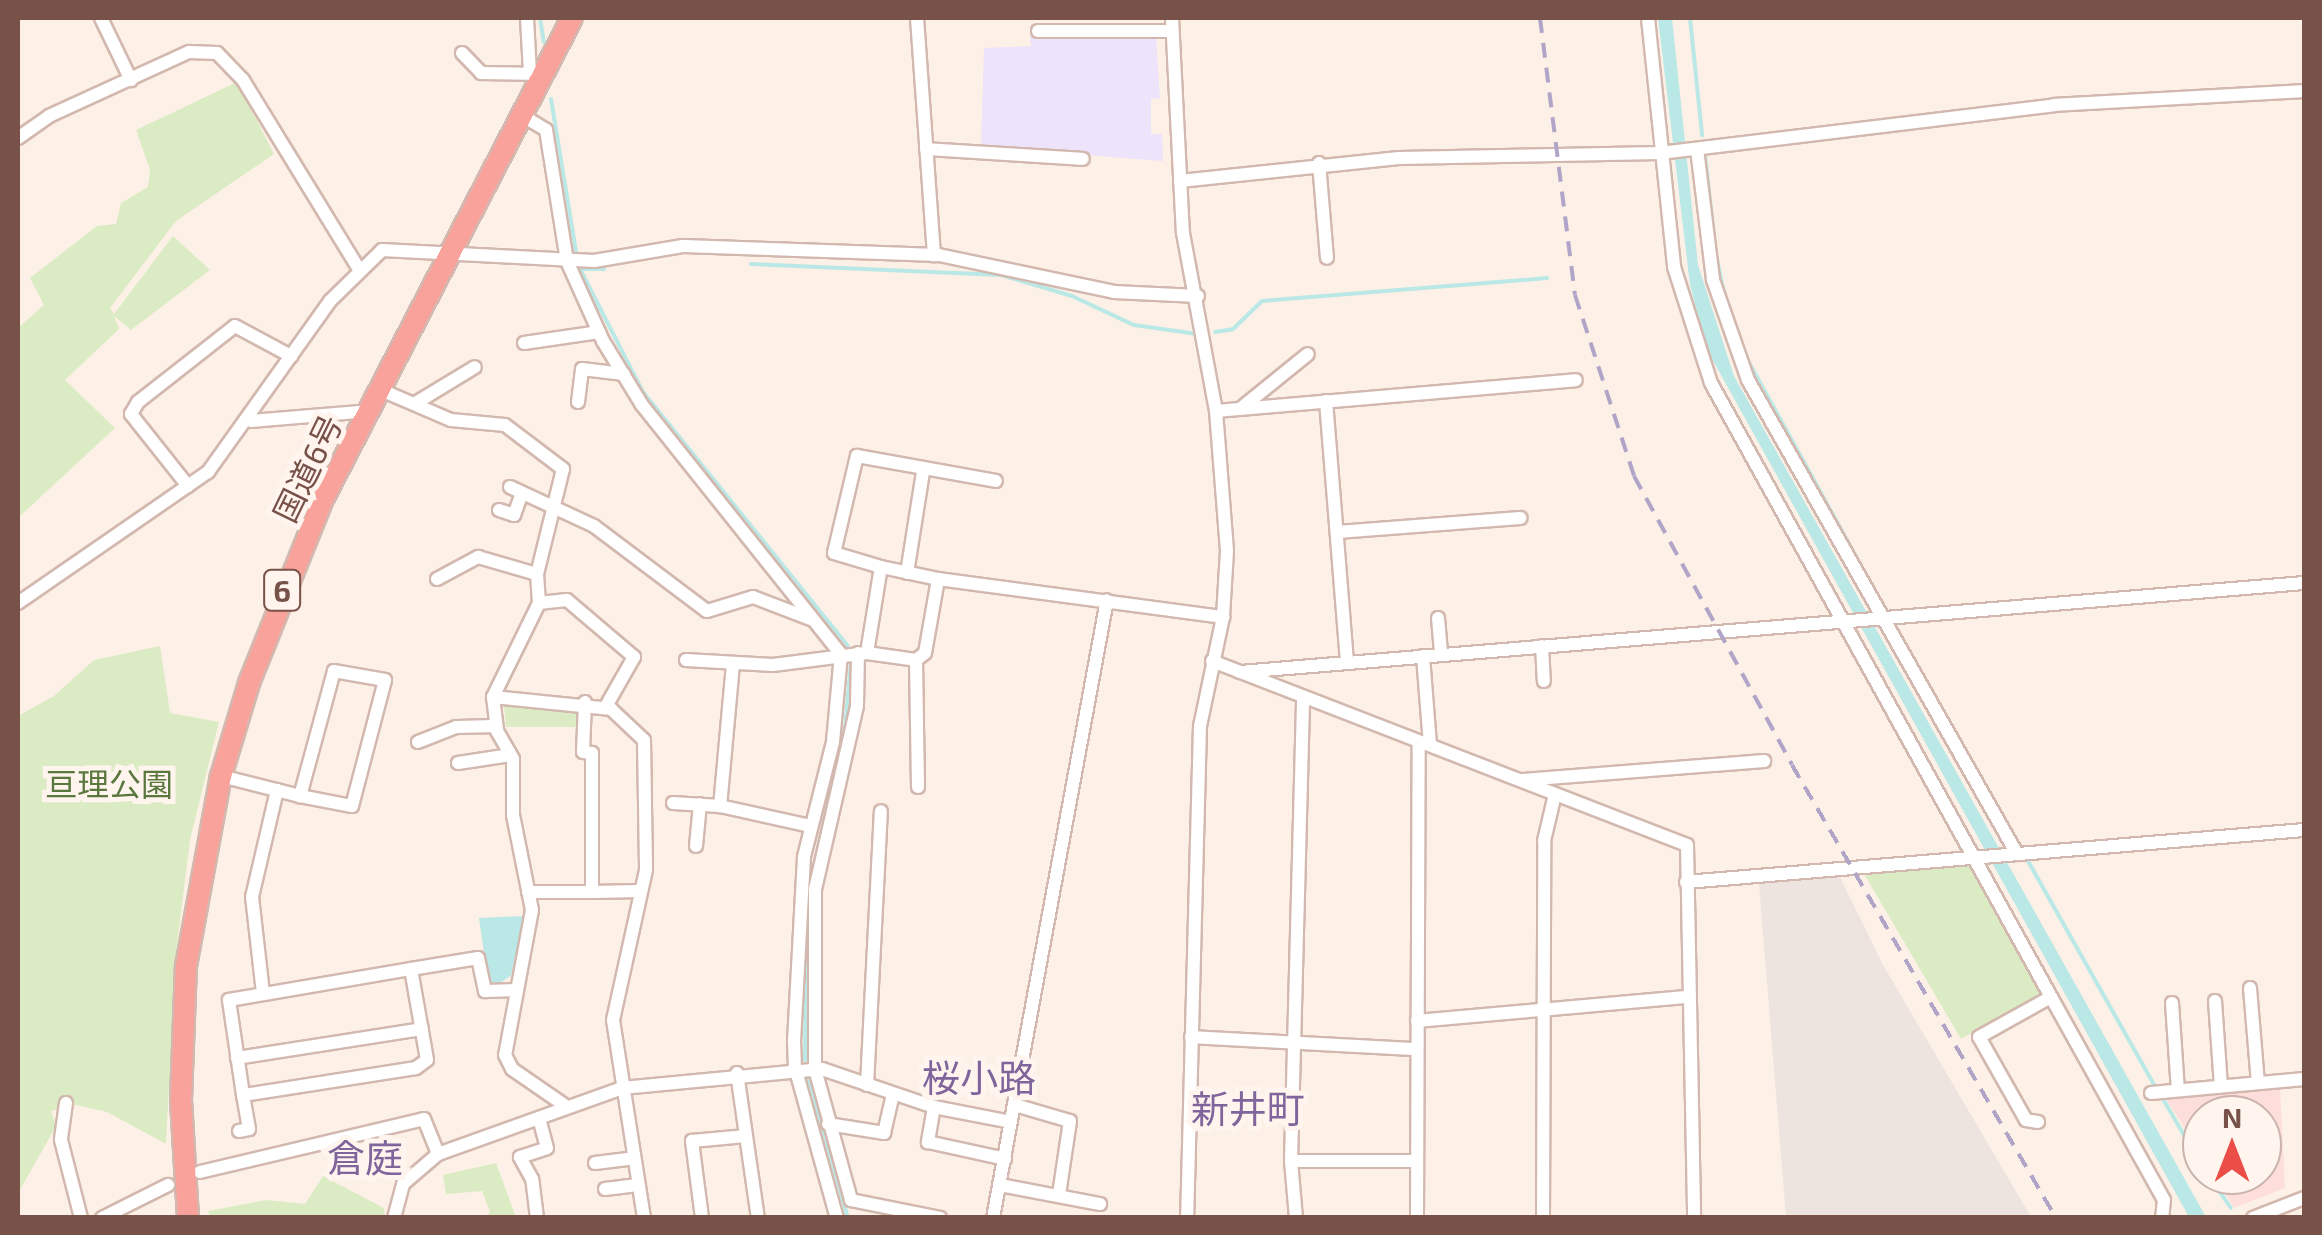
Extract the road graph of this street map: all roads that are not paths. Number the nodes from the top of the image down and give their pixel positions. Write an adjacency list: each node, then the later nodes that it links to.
1 (102, 18): 10 (street)
2 (527, 18): 9 (street)
3 (572, 18): 9 (highway, 国道6号 / 6)
4 (917, 18): 14 (street)
5 (1648, 18): 16 (street)
6 (1172, 24): 7 (street); 19 (street)
7 (1038, 31)
8 (462, 53): 9 (street)
9 (536, 74): 12 (highway, 国道6号 / 6)
10 (131, 80): 13 (street); 24 (street)
11 (2304, 92): 15 (street)
12 (523, 116): 20 (highway, 国道6号 / 6); 23 (street)
13 (18, 138)
14 (926, 149): 17 (street); 21 (street)
15 (1696, 150): 16 (street); 59 (street)
16 (1663, 153): 18 (street); 61 (street)
17 (1083, 159)
18 (1319, 163): 19 (street); 22 (street)
19 (1180, 181): 25 (street)
20 (450, 252): 23 (street); 24 (street); 33 (highway, 国道6号 / 6)
21 (934, 255): 23 (street); 25 (street)
22 (1327, 258)
23 (567, 261): 26 (street)
24 (358, 268): 29 (street)
25 (1198, 296): 39 (street)
26 (599, 332): 27 (street); 31 (street)
27 (524, 343)
28 (1308, 354): 37 (street)
29 (292, 356): 40 (street); 43 (street)
30 (474, 367): 36 (street)
31 (624, 374): 35 (street); 60 (street)
32 (1576, 380): 34 (street)
33 (380, 390): 36 (street); 38 (highway, 国道6号 / 6)
34 (1326, 401): 37 (street); 47 (street)
35 (578, 402)
36 (414, 404): 44 (street)
37 (1240, 409): 39 (street)
38 (369, 411): 40 (street); 84 (highway, 国道6号 / 6)
39 (1216, 411): 57 (street)
40 (251, 420): 43 (street)
41 (923, 472): 42 (street); 48 (street); 49 (street)
42 (996, 481)
43 (188, 486): 55 (street)
44 (558, 505): 45 (street); 50 (street); 60 (street)
45 (499, 510)
46 (1520, 518): 47 (street)
47 (1337, 532): 70 (street)
48 (880, 567): 49 (street); 63 (street)
49 (907, 573): 52 (street)
50 (537, 574): 51 (street); 56 (street)
51 (437, 579)
52 (938, 579): 54 (street); 68 (street)
53 (2304, 583): 59 (street)
54 (1107, 600): 57 (street); 131 (street)
55 (18, 603)
56 (539, 603): 74 (street); 77 (street)
57 (1224, 617): 69 (street)
58 (1438, 618): 65 (street)
59 (1880, 618): 61 (street); 97 (street)
60 (814, 620): 64 (street)
61 (1846, 620): 62 (street); 98 (street)
62 (1542, 646): 65 (street); 73 (street)
63 (863, 653): 64 (street); 68 (street); 119 (street)
64 (842, 654): 71 (street); 94 (street)
65 (1441, 654): 66 (street)
66 (1423, 656): 70 (street); 80 (street)
67 (686, 660): 71 (street)
68 (916, 660): 86 (street)
69 (1212, 661): 72 (street); 114 (street)
70 (1347, 662): 72 (street)
71 (733, 664): 92 (street)
72 (1240, 672): 75 (street)
73 (1544, 681)
74 (493, 697): 76 (street); 78 (street)
75 (1303, 698): 80 (street); 115 (street)
76 (585, 702): 77 (street); 101 (street)
77 (605, 708): 102 (street)
78 (496, 726): 79 (street); 81 (street)
79 (418, 742)
80 (1425, 744): 85 (street); 112 (street)
81 (510, 754): 83 (street); 100 (street)
82 (1764, 761): 85 (street)
83 (458, 763)
84 (221, 776): 87 (street); 156 (highway, 国道6号 / 6)
85 (1519, 780): 88 (street)
86 (918, 788)
87 (278, 790): 89 (street); 106 (street)
88 (1555, 794): 99 (street); 111 (street)
89 (300, 796): 89 (street)
90 (673, 803): 91 (street)
91 (700, 804): 92 (street); 96 (street)
92 (720, 806): 94 (street)
93 (881, 811): 123 (street)
94 (810, 826): 118 (street)
95 (2304, 830): 97 (street)
96 (696, 846)
97 (2014, 855): 98 (street)
98 (1978, 857): 99 (street); 108 (street)
99 (1686, 882): 107 (street)
100 (528, 892): 101 (street); 105 (street)
101 (592, 892): 102 (street)
102 (641, 892): 125 (street)
103 (411, 969): 105 (street); 106 (street); 113 (street)
104 (2250, 988): 122 (street)
105 (517, 990): 132 (street)
106 (263, 992): 117 (street)
107 (1688, 997): 111 (street); 169 (street)
108 (2051, 997): 136 (street); 170 (street)
109 (2215, 1001): 124 (street)
110 (2172, 1003): 126 (street)
111 (1540, 1008): 112 (street); 168 (street)
112 (1417, 1021): 116 (street)
113 (422, 1028): 117 (street); 128 (street)
114 (1191, 1037): 115 (street); 165 (street)
115 (1299, 1042): 116 (street); 143 (street)
116 (1416, 1049): 144 (street)
117 (238, 1058): 128 (street)
118 (795, 1067): 119 (street); 120 (street); 162 (street)
119 (815, 1068): 123 (street); 137 (street)
120 (736, 1072): 125 (street); 139 (street)
121 (2304, 1079): 122 (street)
122 (2258, 1083): 124 (street)
123 (867, 1085): 129 (street)
124 (2221, 1086): 126 (street)
125 (622, 1088): 132 (street); 141 (street)
126 (2178, 1090): 127 (street)
127 (2151, 1093)
128 (243, 1095): 138 (street)
129 (894, 1095): 133 (street); 137 (street)
130 (66, 1104): 154 (street)
131 (1015, 1105): 135 (street); 151 (street)
132 (566, 1107): 134 (street)
133 (934, 1107): 135 (street); 142 (street)
134 (539, 1119): 140 (street); 158 (street)
135 (1011, 1122): 142 (street)
136 (2038, 1122)
137 (828, 1124): 163 (street)
138 (239, 1130)
139 (746, 1136): 160 (street); 161 (street)
140 (438, 1154): 146 (street); 157 (street)
141 (634, 1158): 145 (street); 148 (street)
142 (1005, 1159): 149 (street)
143 (1291, 1161): 144 (street); 166 (street)
144 (1418, 1161): 167 (street)
145 (594, 1163)
146 (200, 1172)
147 (168, 1185): 155 (street)
148 (638, 1185): 150 (street); 159 (street)
149 (1000, 1185): 151 (street); 164 (street)
150 (605, 1189)
151 (1059, 1196): 153 (street)
152 (2304, 1198): 171 (street)
153 (1100, 1204)
154 (81, 1218)
155 (102, 1218)
156 (188, 1218)
157 (394, 1218)
158 (536, 1218)
159 (644, 1218)
160 (702, 1218)
161 (758, 1218)
162 (837, 1218)
163 (940, 1218)
164 (994, 1218)
165 (1187, 1218)
166 (1296, 1218)
167 (1417, 1218)
168 (1542, 1218)
169 (1694, 1218)
170 (2162, 1218)
171 (2253, 1218)

